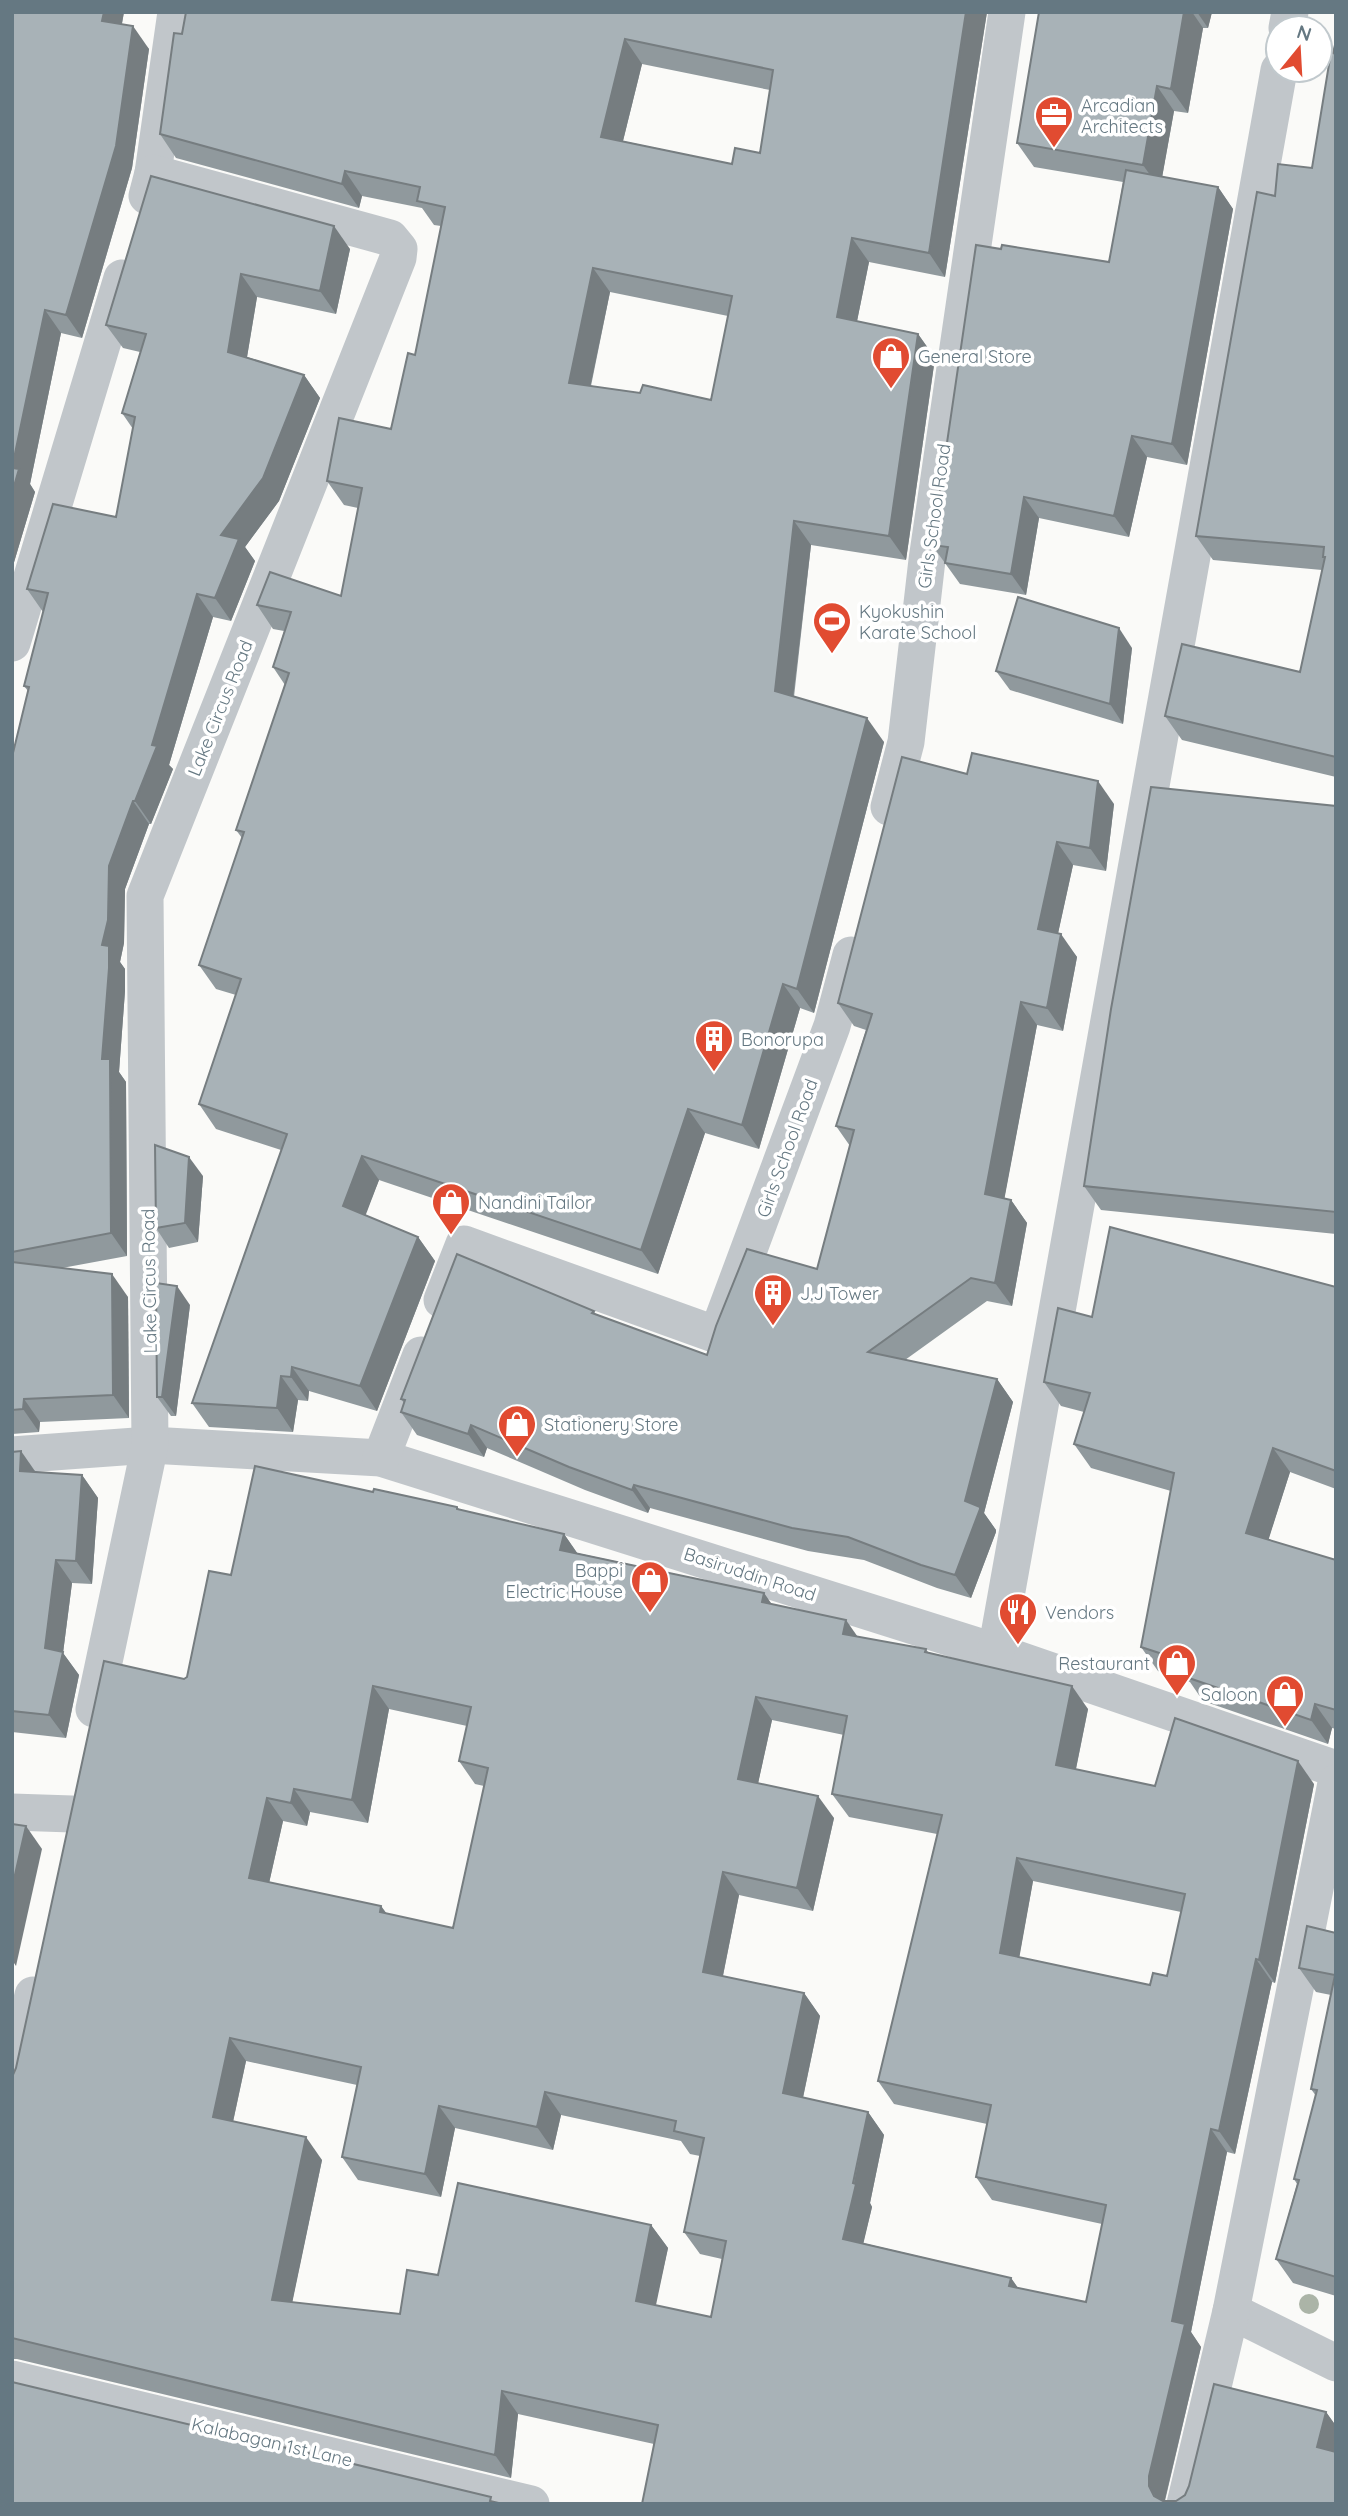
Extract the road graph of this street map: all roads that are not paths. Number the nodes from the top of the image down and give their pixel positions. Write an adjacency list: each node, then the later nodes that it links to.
1 (176, 12): 4 (street)
2 (1007, 12): 6 (street, Girls School Road)
3 (1276, 84): 11 (street)
4 (153, 173): 5 (street); 8 (street, Lake Circus Road)
5 (12, 643)
6 (882, 837)
7 (860, 918): 10 (street, Girls School Road)
8 (150, 1445): 9 (street); 10 (street, Basiruddin Road); 12 (street, Lake Circus Road)
9 (12, 1455)
10 (381, 1458): 11 (street, Basiruddin Road)
11 (996, 1652): 13 (street, Basiruddin Road)
12 (87, 1745)
13 (1336, 1769)
14 (1336, 1783): 19 (street)
15 (12, 1812): 16 (street)
16 (64, 1853)
17 (41, 1957): 18 (street)
18 (12, 2087)
19 (1231, 2311): 20 (street); 23 (street)
20 (1336, 2363)
21 (12, 2379): 22 (street, Kalabagan 1st Lane)
22 (531, 2504)
23 (1185, 2504)

